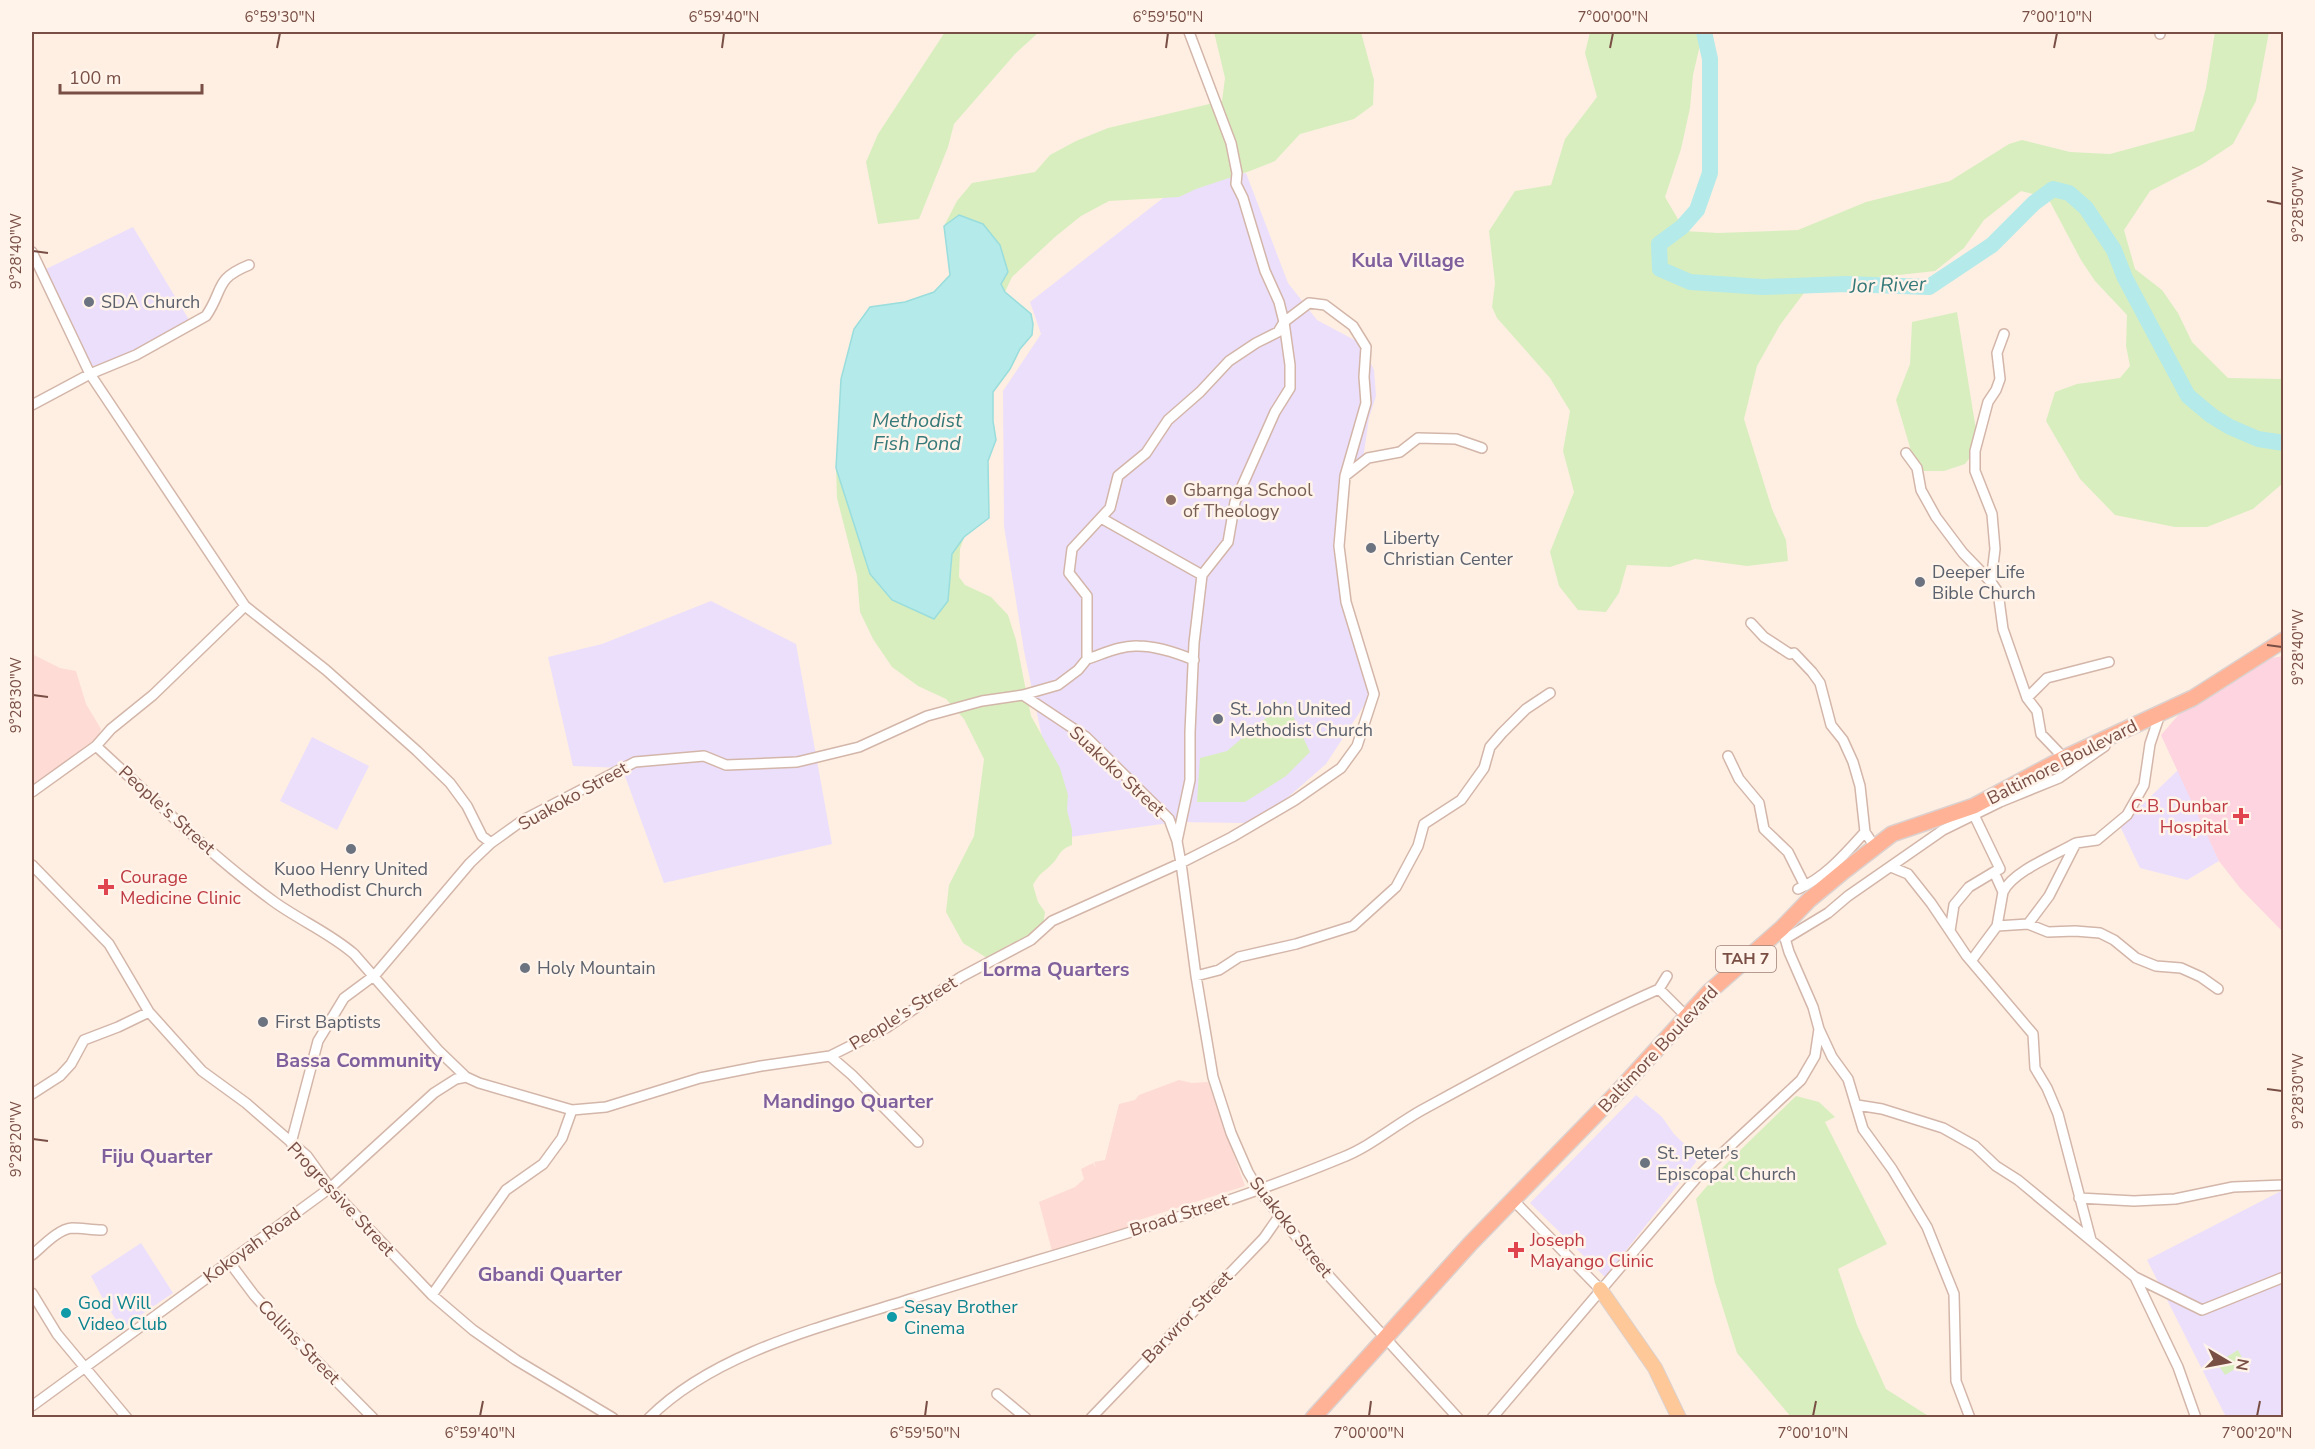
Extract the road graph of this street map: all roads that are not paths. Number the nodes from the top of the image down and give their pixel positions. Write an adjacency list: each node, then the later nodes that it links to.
1 (1189, 32): 4 (street)
2 (32, 252): 6 (street)
3 (249, 266): 6 (street)
4 (1284, 322): 10 (street, People's Street); 11 (street, People's Street); 12 (street)
5 (2004, 334): 13 (street)
6 (90, 374): 7 (street); 14 (street)
7 (32, 405)
8 (1482, 448): 10 (street)
9 (1906, 453): 13 (street)
10 (1345, 476): 35 (street, People's Street)
11 (1101, 518): 12 (street); 17 (street, People's Street)
12 (1202, 575): 18 (street)
13 (1991, 582): 22 (street)
14 (245, 606): 25 (street); 32 (street)
15 (1751, 623): 30 (street)
16 (2283, 640): 23 (highway, Baltimore Boulevard / TAH 7)
17 (1087, 659): 18 (street); 21 (street)
18 (1194, 660): 31 (street)
19 (2109, 662): 22 (street)
20 (1550, 693): 46 (street)
21 (1023, 695): 31 (street, Suakoko Street); 32 (street, Suakoko Street)
22 (2027, 698): 27 (street)
23 (2193, 698): 24 (street); 27 (highway, Baltimore Boulevard / TAH 7)
24 (2158, 720): 29 (street); 33 (street)
25 (96, 746): 28 (street); 45 (street, People's Street)
26 (1728, 756): 30 (street)
27 (2064, 758): 34 (highway, Baltimore Boulevard / TAH 7)
28 (32, 792)
29 (1974, 815): 37 (street); 38 (street)
30 (1865, 832): 34 (street)
31 (1177, 841): 35 (street, Suakoko Street)
32 (491, 843): 45 (street, Suakoko Street)
33 (2076, 843): 39 (street); 40 (street)
34 (1875, 847): 43 (highway, Baltimore Boulevard / TAH 7)
35 (1181, 863): 46 (street, Suakoko Street); 53 (street, People's Street)
36 (32, 865): 50 (street, Progressive Street)
37 (1891, 867): 42 (street); 43 (street)
38 (1994, 872): 39 (street); 42 (street)
39 (2003, 892): 41 (street)
40 (2028, 924): 41 (street); 49 (street)
41 (1997, 926): 44 (street)
42 (1950, 931): 44 (street)
43 (1784, 933): 51 (highway, Baltimore Boulevard / TAH 7); 52 (street)
44 (1971, 961): 63 (street)
45 (375, 975): 54 (street, People's Street); 59 (street, Suakoko Street)
46 (1196, 976): 62 (street, Suakoko Street)
47 (1667, 976): 48 (street)
48 (1659, 989): 51 (street); 62 (street, Broad Street)
49 (2218, 989)
50 (149, 1012): 55 (street); 59 (street, Progressive Street)
51 (1687, 1017): 64 (highway, Baltimore Boulevard / TAH 7)
52 (1819, 1029): 56 (street); 72 (street)
53 (830, 1056): 57 (street, People's Street); 58 (street)
54 (466, 1077): 57 (street, People's Street); 61 (street, Kokoyah Road)
55 (32, 1094)
56 (1857, 1105): 67 (street); 89 (street)
57 (572, 1110): 74 (street)
58 (918, 1142)
59 (291, 1143): 61 (street, Progressive Street)
60 (2283, 1185): 63 (street)
61 (330, 1188): 69 (street, Kokoyah Road); 74 (street, Progressive Street)
62 (1258, 1189): 65 (street, Suakoko Street); 82 (street, Broad Street)
63 (2079, 1198): 67 (street)
64 (1514, 1201): 72 (street); 75 (highway, Baltimore Boulevard / TAH 7)
65 (1280, 1215): 75 (street, Suakoko Street); 84 (street, Barwror Street)
66 (102, 1230): 68 (street)
67 (2091, 1240): 70 (street)
68 (32, 1255)
69 (230, 1263): 76 (street, Kokoyah Road); 80 (street, Collins Street)
70 (2135, 1277): 71 (street); 90 (street)
71 (2283, 1277)
72 (1600, 1289): 87 (street); 88 (main road)
73 (32, 1293): 76 (street)
74 (432, 1295): 81 (street, Progressive Street)
75 (1386, 1336): 85 (highway, Baltimore Boulevard / TAH 7); 86 (street, Suakoko Street)
76 (86, 1369): 78 (street, Kokoyah Road); 79 (street)
77 (997, 1394): 83 (street)
78 (32, 1407)
79 (127, 1418)
80 (373, 1418)
81 (613, 1418)
82 (649, 1418)
83 (1026, 1418)
84 (1091, 1418)
85 (1313, 1418)
86 (1458, 1418)
87 (1492, 1418)
88 (1679, 1418)
89 (1970, 1418)
90 (2196, 1418)

